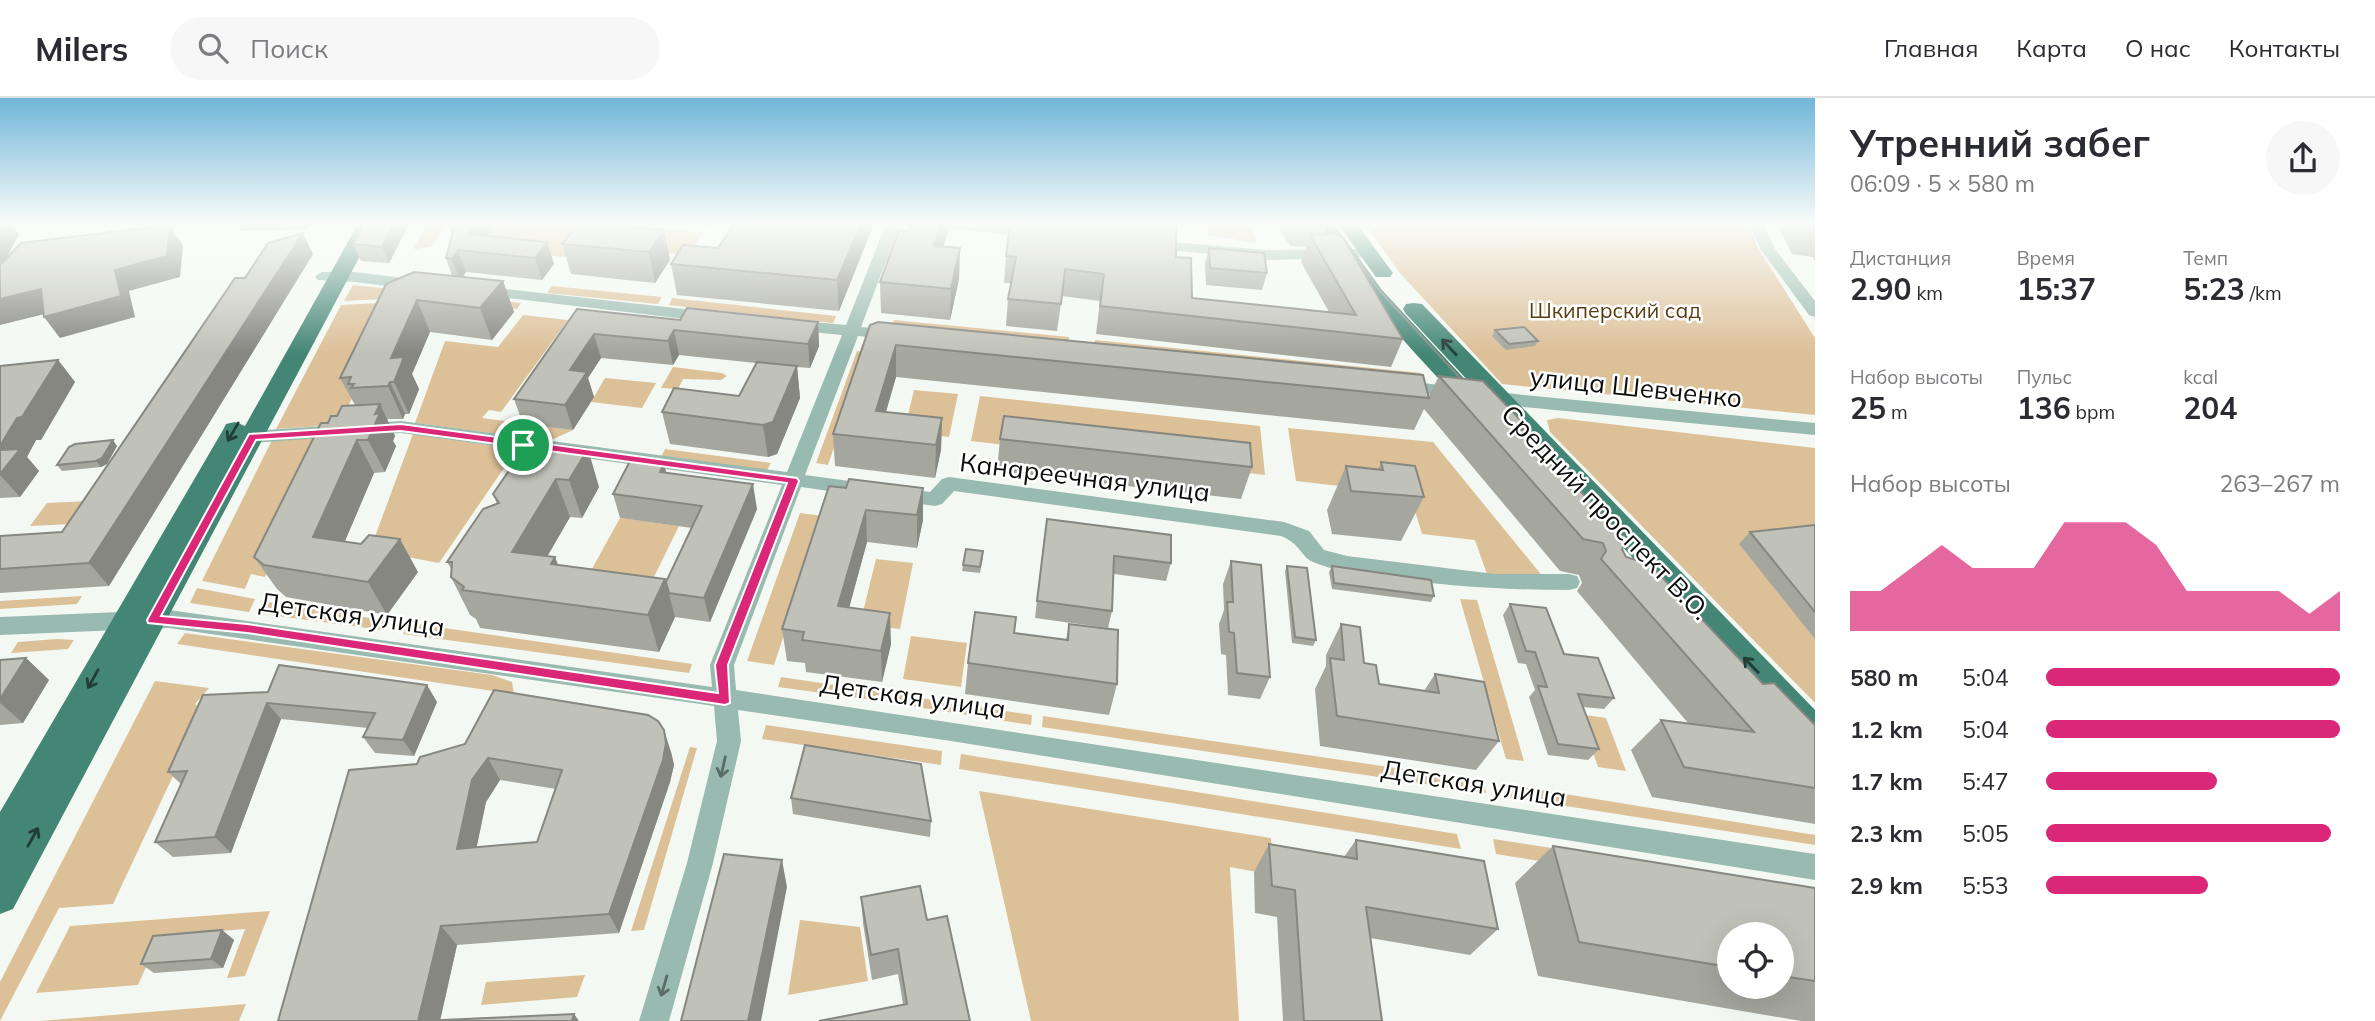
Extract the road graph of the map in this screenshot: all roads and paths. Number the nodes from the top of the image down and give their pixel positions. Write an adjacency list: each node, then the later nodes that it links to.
1 (335, 267): 7 (main road)
2 (338, 267): 7 (main road)
3 (877, 267): 13 (street)
4 (1354, 267): 16 (main road, Средний проспект В.О.)
5 (1379, 267): 17 (main road, Средний проспект В.О., one-way to 5)
6 (1781, 267): 10 (street)
7 (331, 277): 8 (street); 19 (main road); 23 (main road, one-way to 23)
8 (438, 287)
9 (464, 290): 11 (street)
10 (1815, 312)
11 (731, 319)
12 (770, 323): 13 (street)
13 (852, 331): 14 (street); 20 (street)
14 (912, 337)
15 (1382, 383): 16 (street, улица Шевченко)
16 (1464, 392): 17 (street, улица Шевченко); 21 (main road, Средний проспект В.О.)
17 (1495, 397): 18 (street, улица Шевченко); 21 (main road, Средний проспект В.О.)
18 (1815, 429)
19 (252, 437): 20 (street, Канареечная улица); 23 (main road)
20 (793, 481): 22 (street, Канареечная улица); 25 (street)
21 (1652, 577): 26 (main road, Средний проспект В.О., one-way to 21); 27 (main road, Средний проспект В.О.)
22 (1569, 582)
23 (137, 620): 24 (street, Детская улица); 25 (street, Детская улица); 28 (main road, one-way to 28); 30 (main road, one-way to 23)
24 (0, 626)
25 (725, 699): 29 (street, Детская улица); 31 (street, one-way to 31)
26 (1815, 732)
27 (1806, 759)
28 (0, 845)
29 (1815, 867)
30 (0, 896)
31 (654, 1021)

